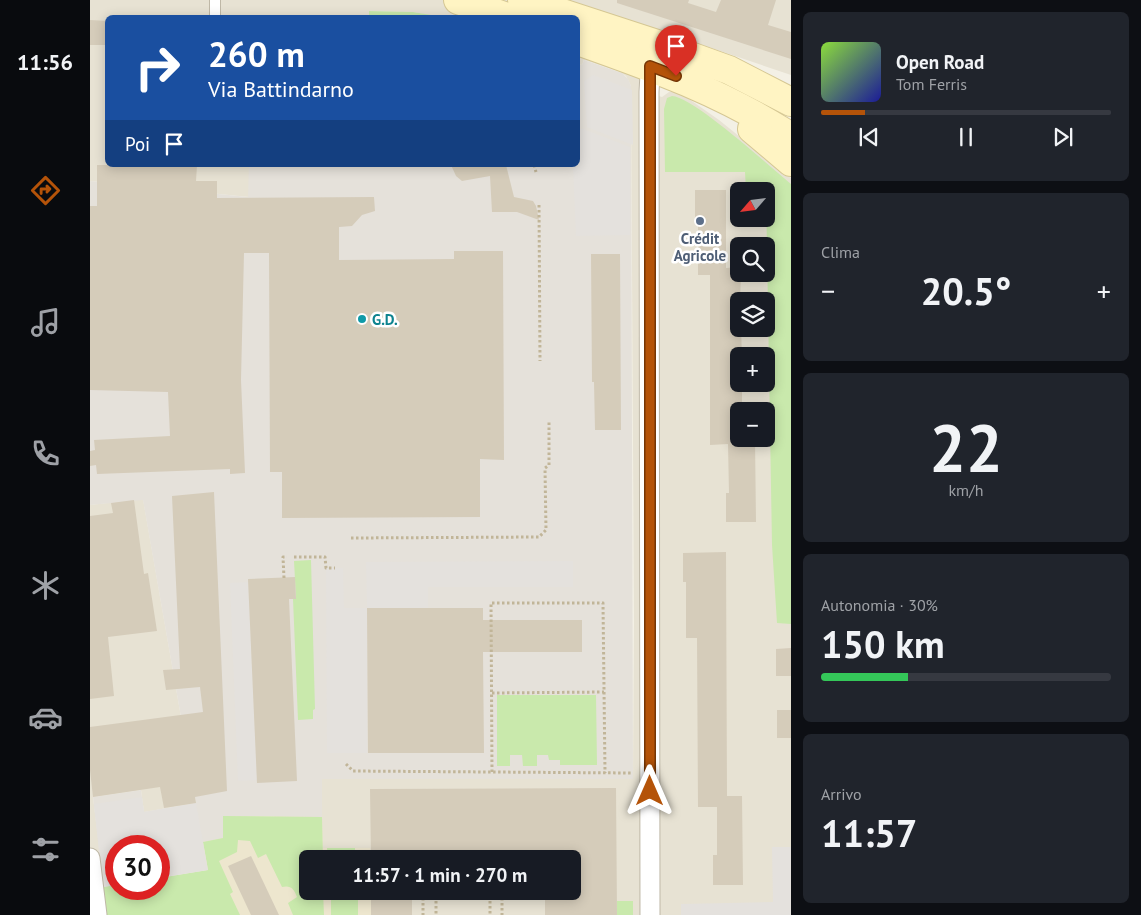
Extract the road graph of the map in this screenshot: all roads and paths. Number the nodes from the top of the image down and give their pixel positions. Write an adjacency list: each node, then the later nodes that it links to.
1 (215, 0): 4 (lane)
2 (458, 0): 3 (street)
3 (524, 7): 5 (street)
4 (215, 15)
5 (546, 15)
6 (580, 28): 8 (street)
7 (580, 41): 8 (street)
8 (652, 54): 9 (street); 10 (street); 30 (street)
9 (729, 70): 11 (street); 12 (street)
10 (696, 84): 13 (street); 14 (street)
11 (791, 88)
12 (791, 102)
13 (791, 136)
14 (791, 162)
15 (535, 167): 16 (path)
16 (536, 172)
17 (539, 206): 18 (path)
18 (540, 361)
19 (549, 421): 20 (path)
20 (352, 538)
21 (287, 557): 24 (path)
22 (294, 557): 23 (path)
23 (335, 568)
24 (284, 578)
25 (604, 692): 26 (path); 26 (path); 29 (path)
26 (492, 693): 28 (path)
27 (346, 764): 28 (path)
28 (492, 772): 29 (path)
29 (605, 773): 30 (path)
30 (650, 774): 41 (street)
31 (90, 858): 36 (street)
32 (423, 900): 37 (path)
33 (436, 900): 38 (path)
34 (490, 900): 39 (path)
35 (502, 900): 40 (path)
36 (98, 915)
37 (423, 915)
38 (436, 915)
39 (490, 915)
40 (502, 915)
41 (650, 915)

